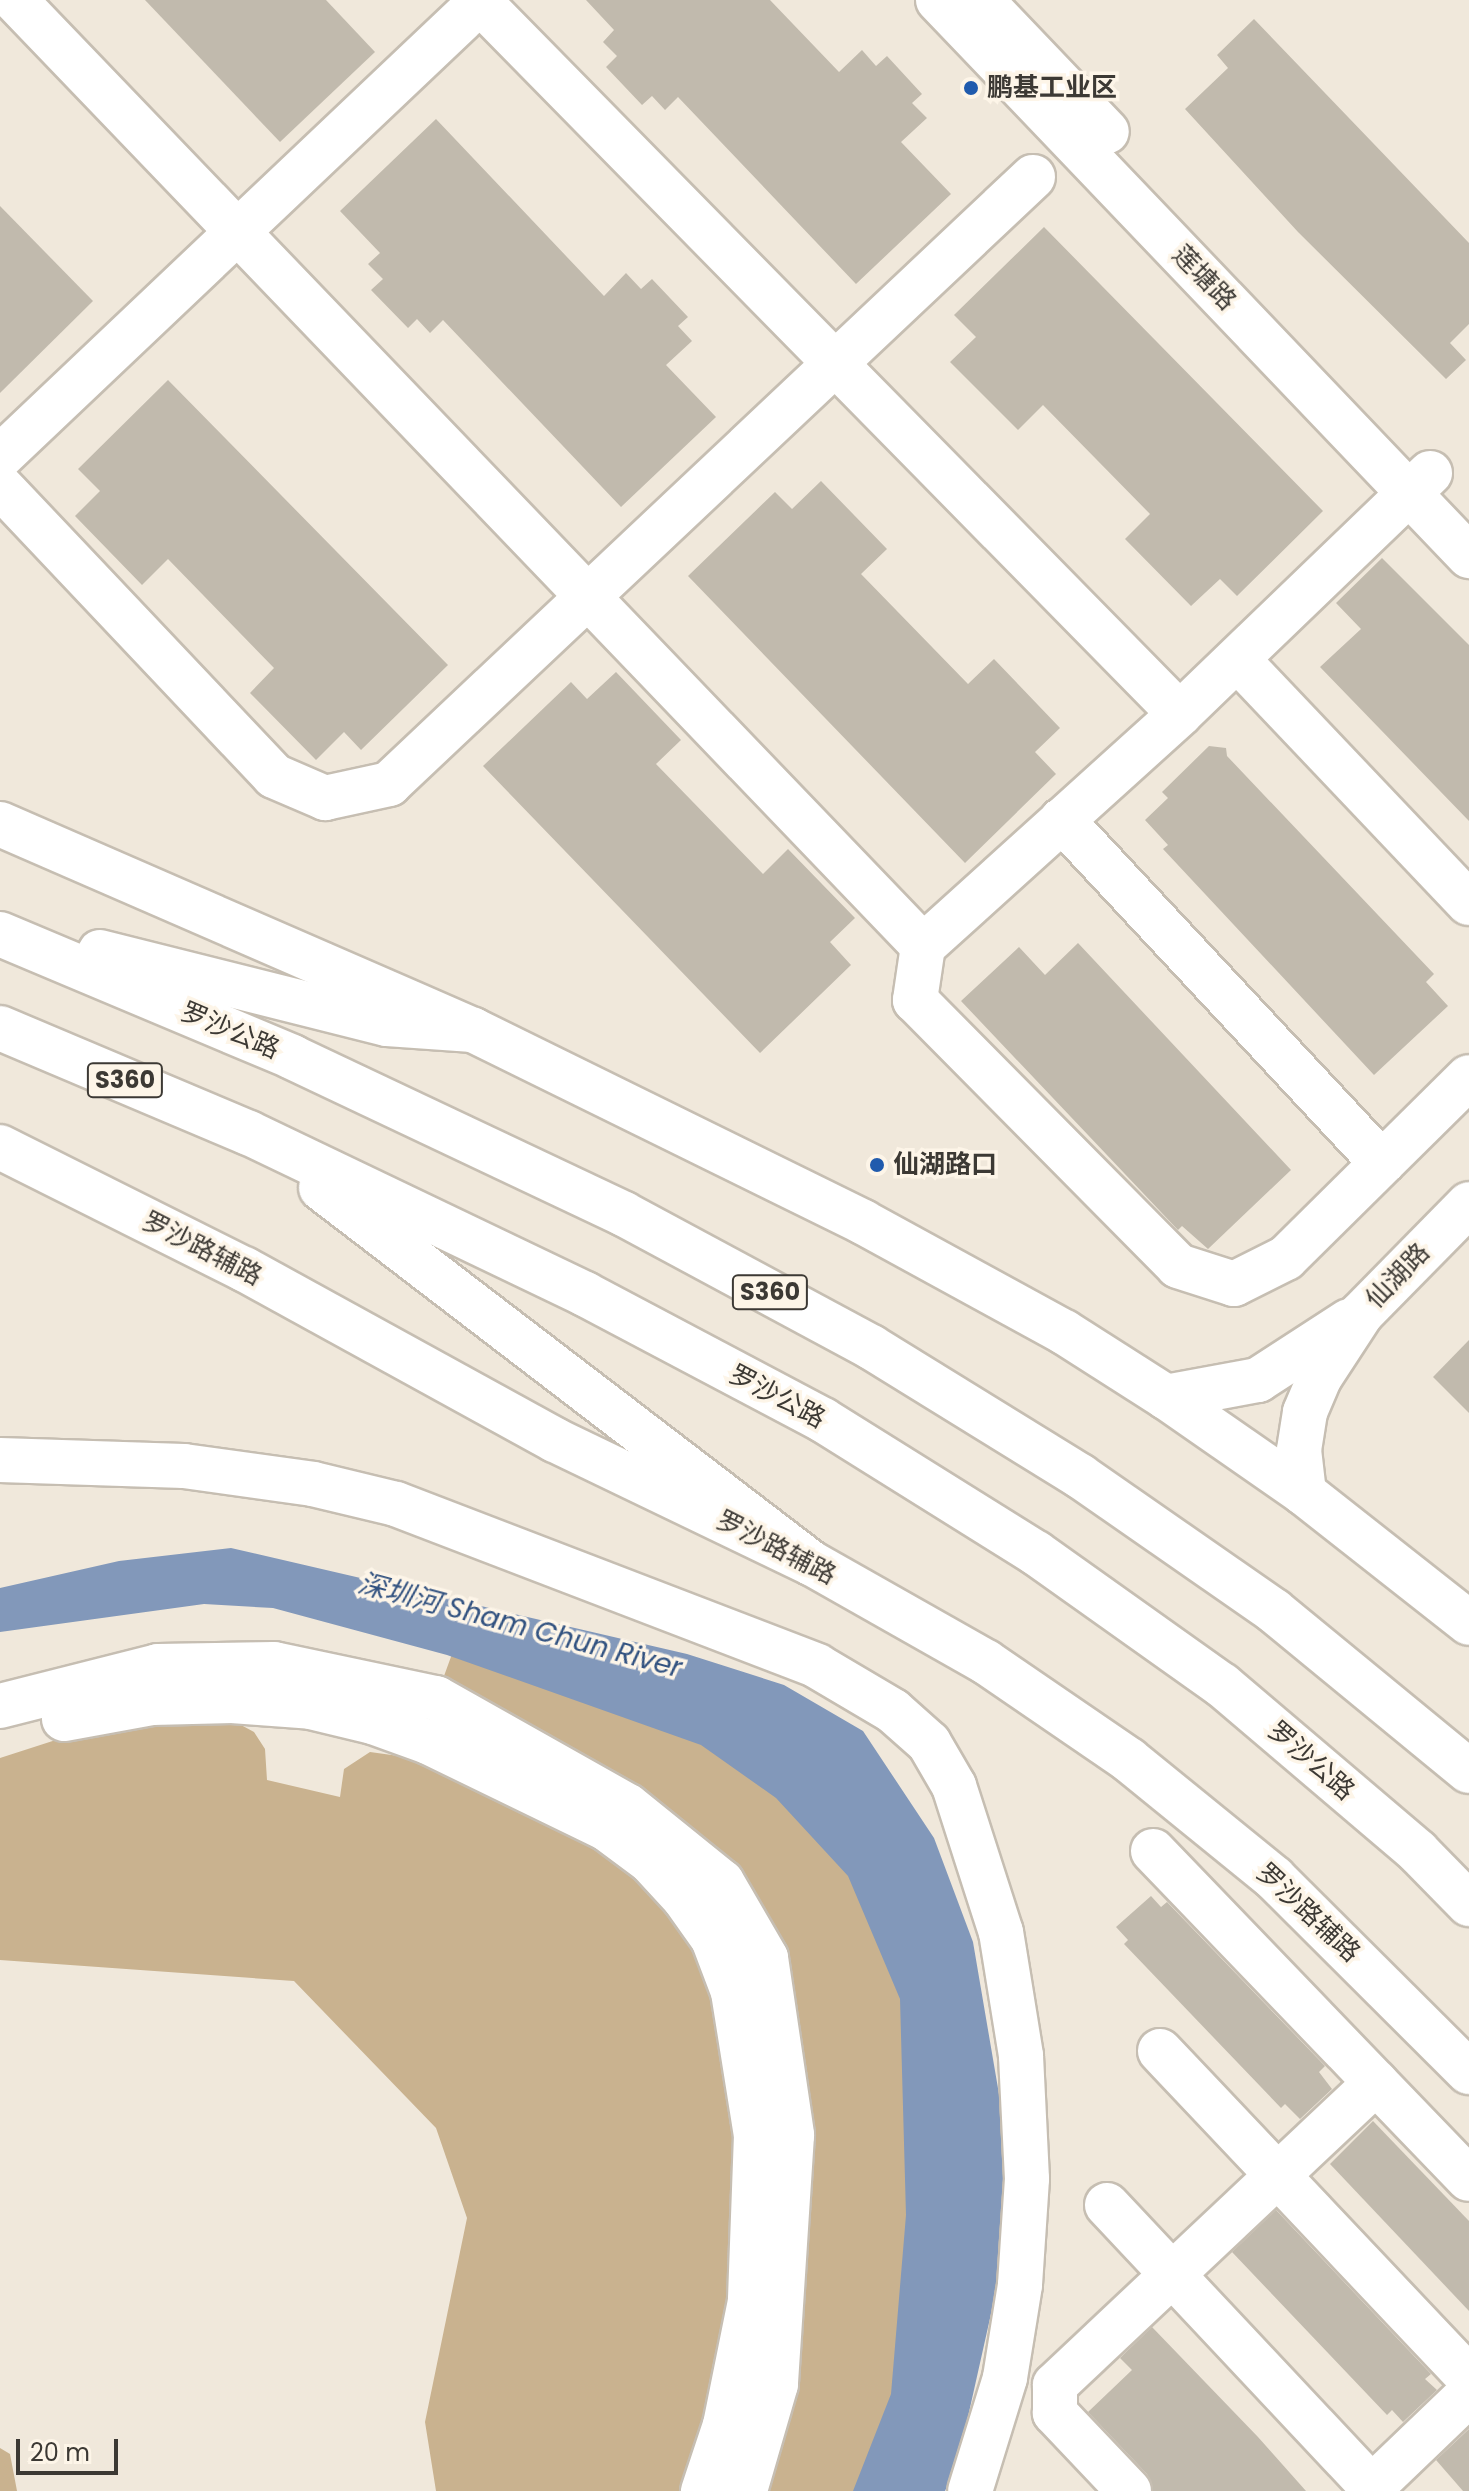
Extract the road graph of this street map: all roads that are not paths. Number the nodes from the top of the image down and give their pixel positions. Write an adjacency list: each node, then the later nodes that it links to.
1 (15, 0): 6 (main road)
2 (938, 0): 9 (main road, 莲塘路)
3 (981, 0): 9 (main road, 莲塘路)
4 (480, 1): 6 (main road); 7 (main road)
5 (1033, 177): 7 (main road)
6 (236, 230): 8 (main road); 13 (main road)
7 (835, 364): 13 (main road); 15 (main road)
8 (0, 457)
9 (1419, 483): 11 (main road, 莲塘路); 12 (main road, 莲塘路); 14 (main road)
10 (0, 486): 13 (main road)
11 (1469, 514)
12 (1469, 556)
13 (588, 597): 21 (main road)
14 (1238, 660): 15 (main road); 18 (main road)
15 (1180, 714): 16 (main road)
16 (1062, 820): 21 (main road); 28 (main road)
17 (0, 824): 23 (main road)
18 (1469, 903)
19 (0, 927): 23 (main road)
20 (0, 934): 38 (main road, 罗沙公路 / S360)
21 (923, 946): 28 (main road)
22 (0, 1028): 25 (main road, 罗沙公路 / S360)
23 (473, 1030): 31 (main road)
24 (1469, 1077): 28 (main road)
25 (249, 1133): 34 (main road); 40 (main road, 罗沙公路 / S360)
26 (0, 1147): 27 (main road, 罗沙路辅路)
27 (20, 1163): 34 (main road, 罗沙路辅路)
28 (1382, 1163)
29 (1469, 1204): 30 (main road, 仙湖路)
30 (1361, 1314): 31 (main road); 33 (main road)
31 (1166, 1397): 33 (main road)
32 (0, 1460): 53 (main road)
33 (1304, 1493): 35 (main road)
34 (811, 1563): 42 (main road, 罗沙路辅路)
35 (1468, 1621)
36 (0, 1706): 52 (main road)
37 (0, 1737): 51 (main road)
38 (1469, 1771)
39 (1153, 1851): 43 (main road)
40 (1469, 1904)
41 (1160, 2051): 44 (main road)
42 (1469, 2072)
43 (1376, 2082): 44 (main road); 45 (main road)
44 (1278, 2175): 47 (main road); 48 (main road)
45 (1469, 2179)
46 (1107, 2205): 47 (main road)
47 (1172, 2274): 50 (main road); 54 (main road)
48 (1469, 2378)
49 (1469, 2394): 50 (main road)
50 (1374, 2489)
51 (703, 2491)
52 (745, 2491)
53 (970, 2491)
54 (1129, 2491)

